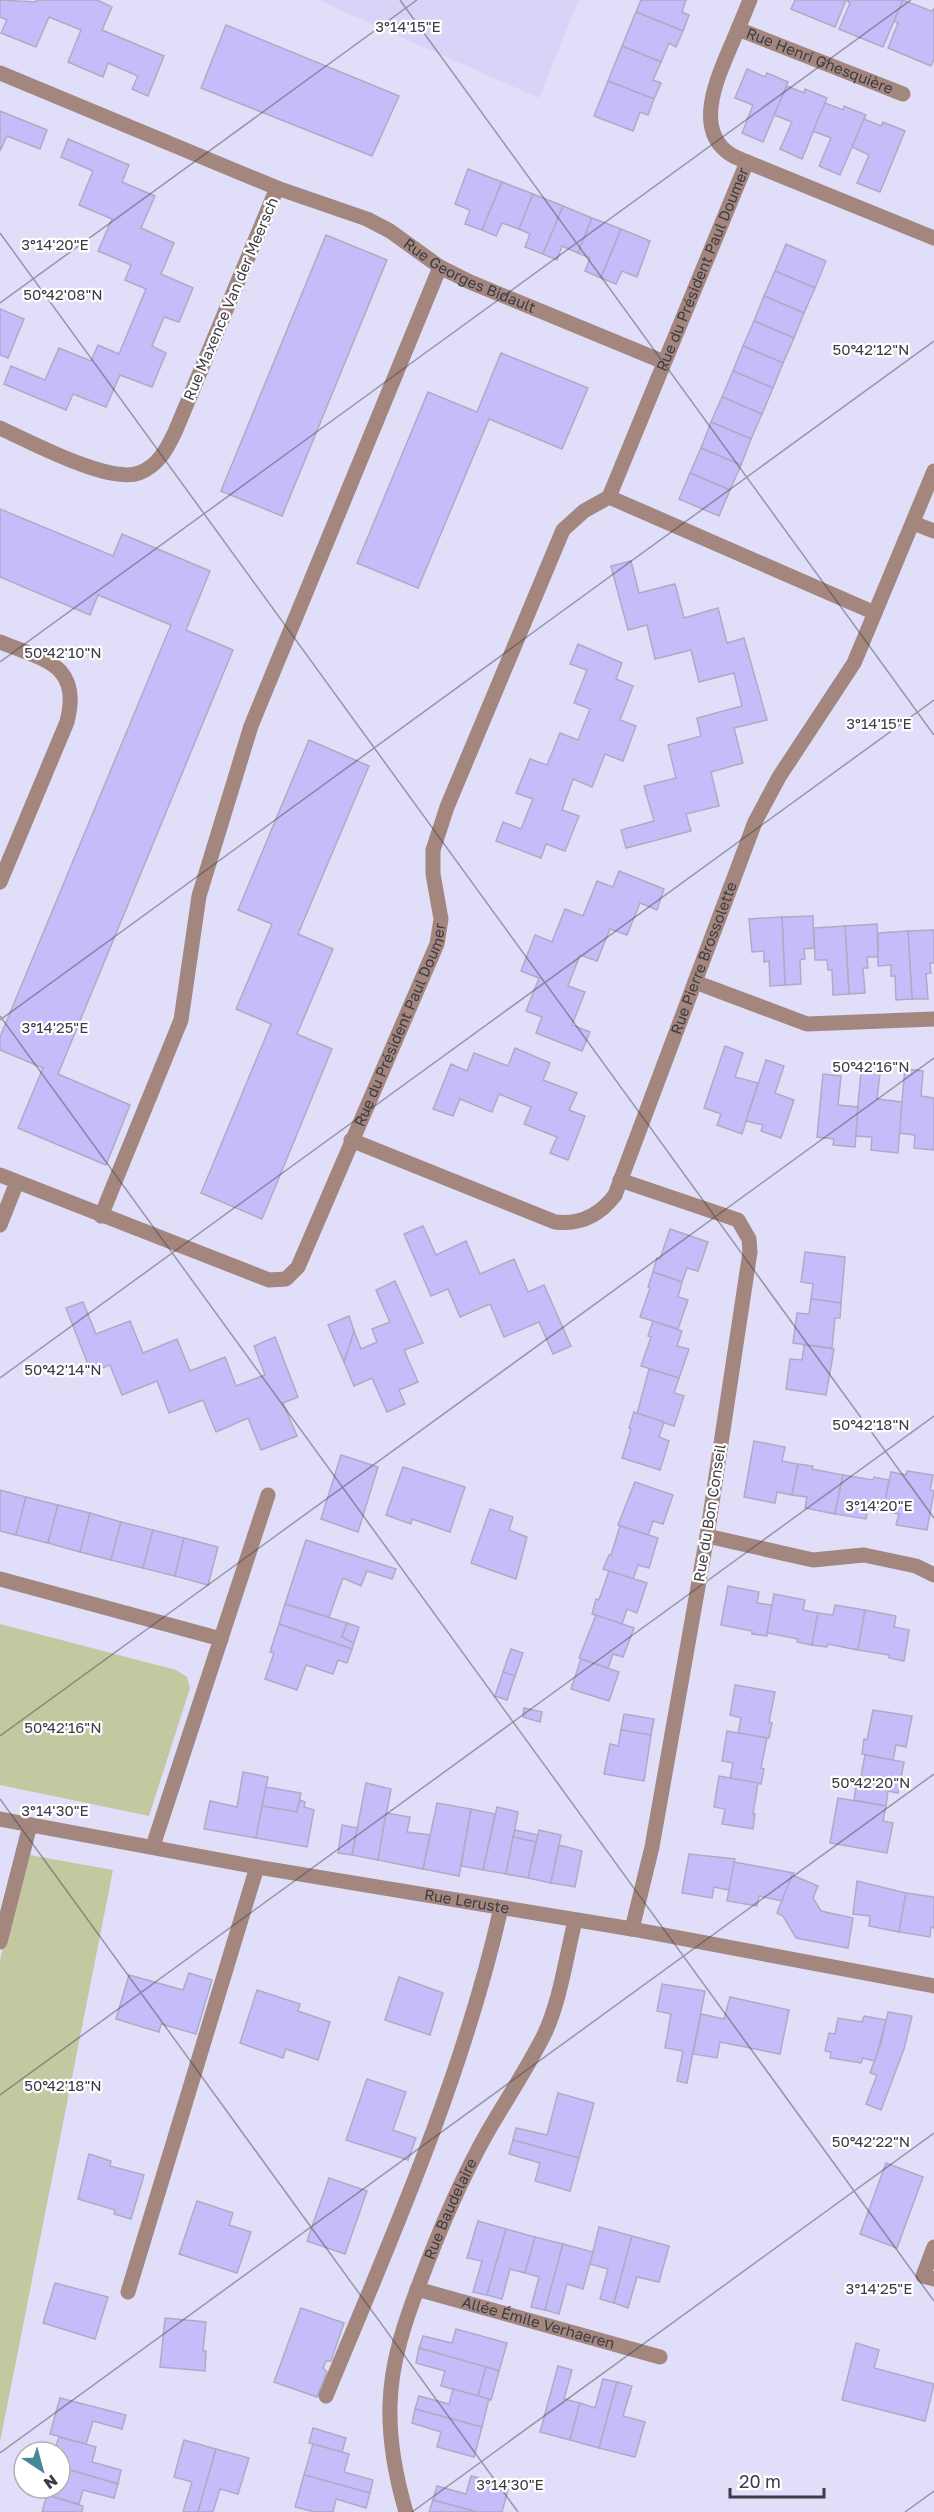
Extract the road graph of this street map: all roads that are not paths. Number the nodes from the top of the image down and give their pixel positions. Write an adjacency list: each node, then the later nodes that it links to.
1 (750, 0): 2 (street, Rue Henri Ghesquière)
2 (738, 29): 4 (street, Rue Henri Ghesquière); 5 (street, Rue Henri Ghesquière)
3 (0, 73): 6 (street, Rue Maxence Van der Meersch)
4 (903, 94)
5 (747, 162): 7 (street, Rue du Président Paul Doumer); 9 (street, Rue du Président Paul Doumer)
6 (277, 188): 8 (street, Rue Georges Bidault); 10 (street, Rue Maxence Van der Meersch)
7 (934, 238)
8 (440, 267): 9 (street, Rue Georges Bidault); 24 (street)
9 (664, 362): 12 (street, Rue du Président Paul Doumer)
10 (0, 428)
11 (934, 471): 13 (street, Rue Pierre Brossolette)
12 (609, 497): 15 (street); 20 (street, Rue du Président Paul Doumer)
13 (913, 523): 14 (street); 15 (street, Rue Pierre Brossolette)
14 (934, 531)
15 (875, 613): 18 (street, Rue Pierre Brossolette)
16 (0, 642): 17 (street)
17 (0, 882)
18 (695, 982): 19 (street); 22 (street, Rue Pierre Brossolette)
19 (934, 1019)
20 (351, 1140): 22 (street, Rue Pierre Brossolette); 24 (street, Rue du Président Paul Doumer)
21 (0, 1175): 23 (street, Rue du Président Paul Doumer)
22 (620, 1180): 27 (street, Rue du Bon Conseil)
23 (17, 1182): 24 (street, Rue du Président Paul Doumer); 25 (street)
24 (101, 1216)
25 (0, 1225)
26 (268, 1495): 30 (street)
27 (706, 1536): 28 (street); 37 (street, Rue du Bon Conseil)
28 (934, 1575)
29 (0, 1579): 30 (street)
30 (221, 1640): 33 (street)
31 (0, 1819): 32 (street, Rue Leruste)
32 (30, 1825): 33 (street, Rue Leruste); 38 (street)
33 (153, 1846): 34 (street, Rue Leruste)
34 (257, 1867): 35 (street, Rue Leruste); 43 (street)
35 (501, 1908): 36 (street, Rue Leruste); 45 (street)
36 (574, 1921): 37 (street, Rue Leruste); 42 (street, Rue Baudelaire)
37 (632, 1929): 39 (street, Rue Leruste)
38 (0, 1942)
39 (934, 1986)
40 (934, 2247): 41 (street)
41 (934, 2280)
42 (417, 2289): 44 (street, Allée Émile Verhaeren); 46 (street, Rue Baudelaire)
43 (128, 2292)
44 (660, 2357)
45 (326, 2396)
46 (406, 2512)

